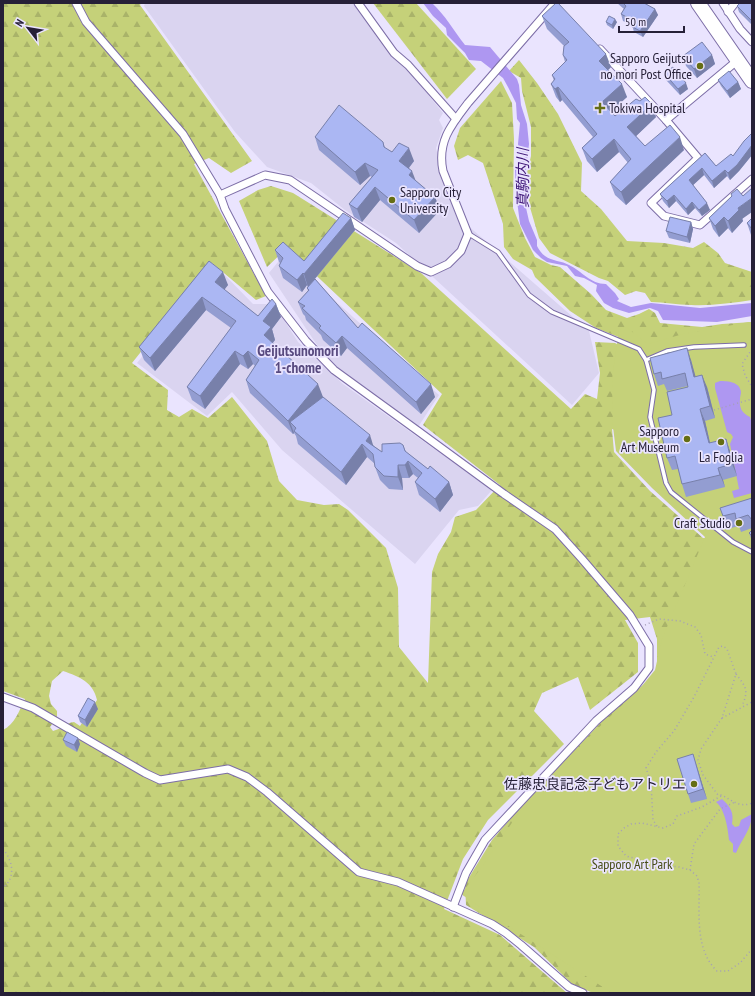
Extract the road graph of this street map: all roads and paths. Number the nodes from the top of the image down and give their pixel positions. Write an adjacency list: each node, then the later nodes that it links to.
1 (76, 3): 17 (street)
2 (358, 3): 14 (street)
3 (555, 3): 14 (street)
4 (558, 3): 8 (street)
5 (698, 3): 12 (highway)
6 (723, 3): 9 (street)
7 (735, 3): 9 (street)
8 (564, 9)
9 (728, 12): 10 (street)
10 (752, 42)
11 (596, 44): 15 (street)
12 (738, 60): 13 (highway); 15 (street)
13 (752, 81)
14 (456, 119): 18 (street)
15 (666, 120): 16 (street)
16 (752, 179)
17 (220, 195): 18 (street); 26 (street)
18 (468, 234): 21 (lane)
19 (744, 345): 21 (lane)
20 (752, 349): 22 (path)
21 (646, 360): 25 (lane)
22 (752, 387)
23 (752, 399): 24 (path)
24 (714, 410)
25 (752, 552)
26 (638, 628): 27 (path); 40 (street)
27 (713, 657): 28 (path); 36 (path)
28 (736, 674): 31 (path); 32 (path)
29 (3, 697): 40 (street)
30 (752, 702): 31 (path)
31 (742, 706): 32 (path)
32 (722, 718): 33 (path)
33 (722, 795): 34 (path); 36 (path)
34 (735, 802): 35 (path); 38 (path)
35 (752, 804)
36 (657, 826): 38 (path)
37 (3, 849): 39 (path)
38 (690, 870): 41 (path)
39 (3, 888)
40 (453, 907): 42 (street)
41 (752, 949)
42 (583, 993)

